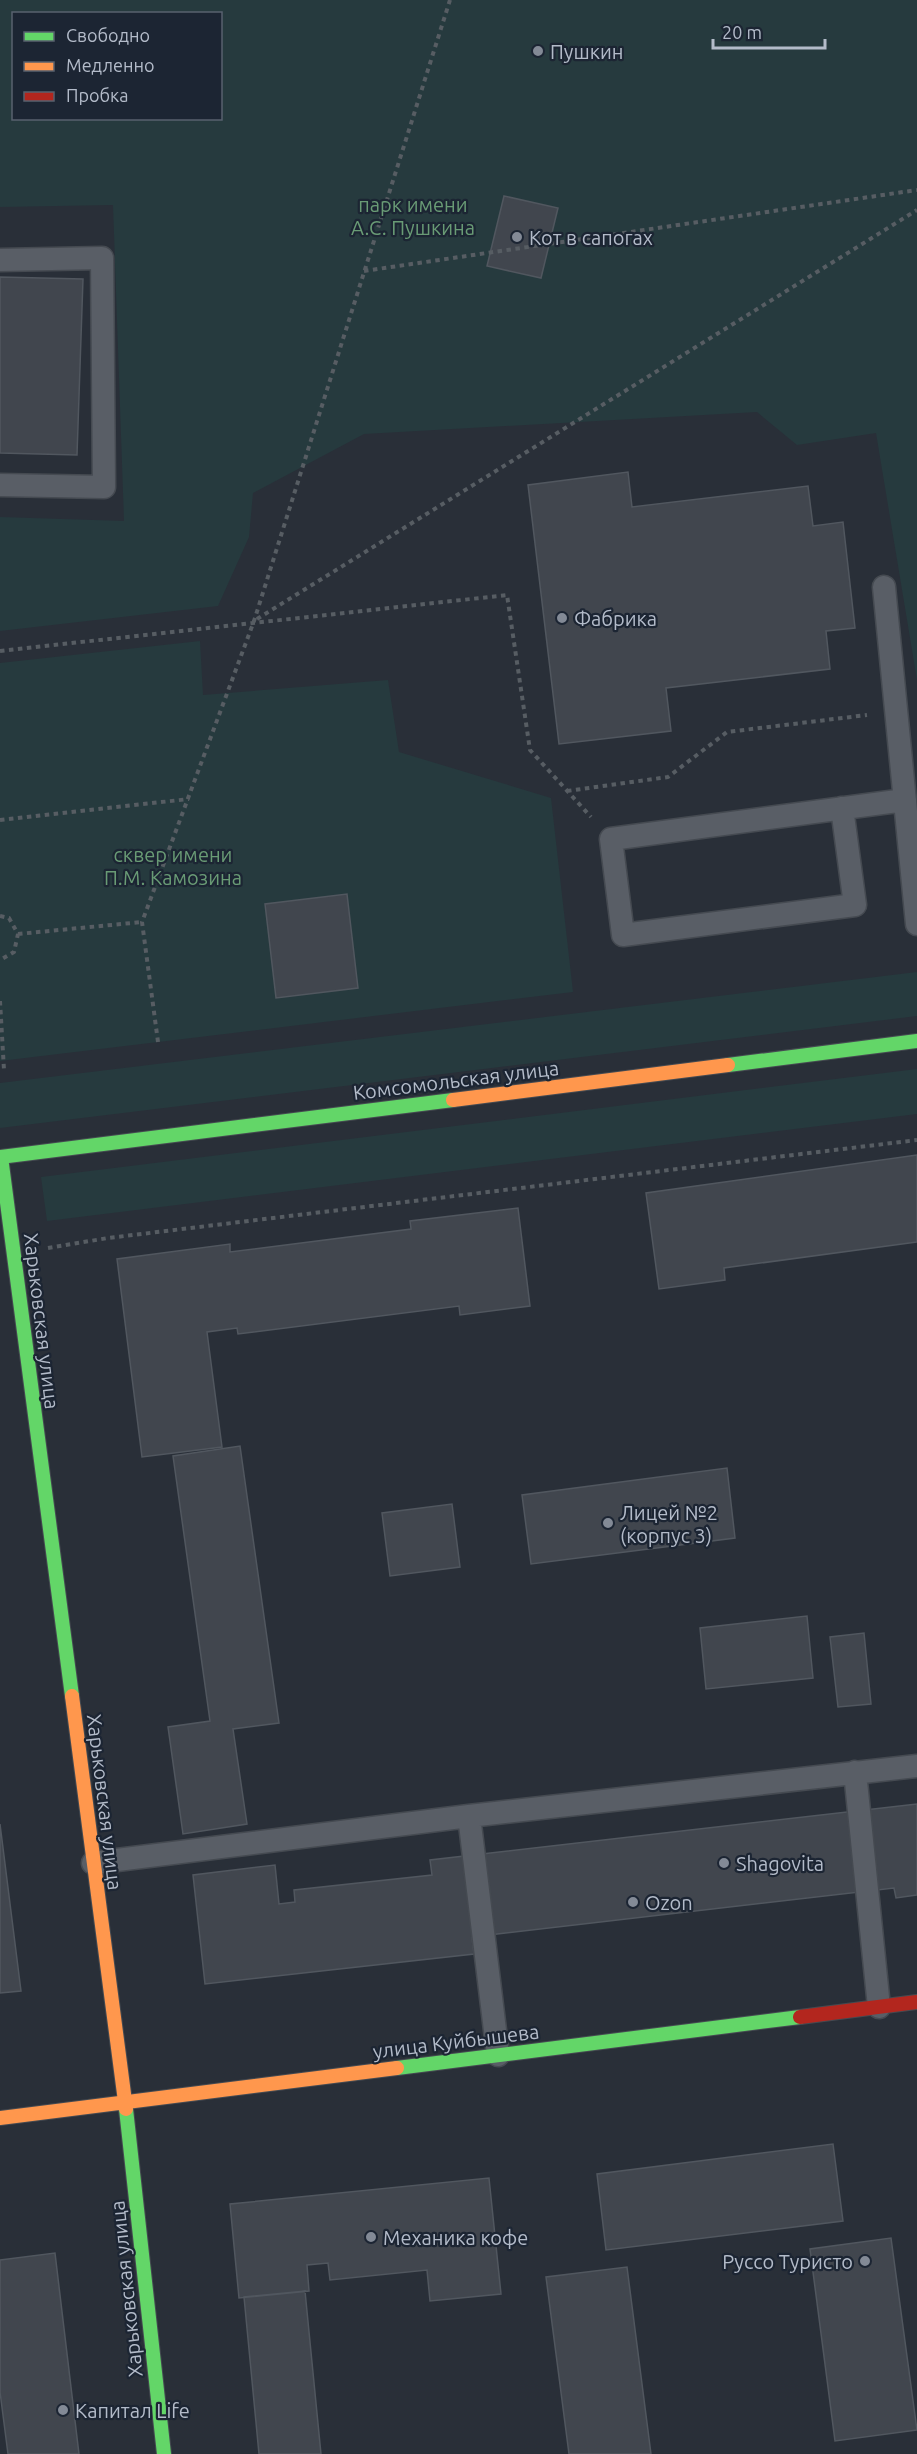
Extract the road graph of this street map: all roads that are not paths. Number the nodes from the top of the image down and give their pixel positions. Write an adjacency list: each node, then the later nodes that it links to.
1 (0, 260): 2 (lane)
2 (0, 485)
3 (884, 587): 4 (lane)
4 (905, 800): 5 (lane); 6 (lane)
5 (842, 808): 5 (lane)
6 (917, 924)
7 (917, 1041): 8 (street, Комсомольская улица)
8 (1, 1157): 12 (street, Харьковская улица)
9 (917, 1766): 10 (lane)
10 (855, 1772): 11 (lane); 14 (lane)
11 (469, 1816): 12 (lane); 15 (lane)
12 (93, 1863): 16 (street, Харьковская улица)
13 (917, 2002): 14 (street, улица Куйбышева)
14 (879, 2007): 15 (street, улица Куйбышева)
15 (498, 2055): 16 (street, улица Куйбышева)
16 (125, 2102): 17 (street, улица Куйбышева); 18 (street, Харьковская улица)
17 (0, 2118)
18 (164, 2454)

